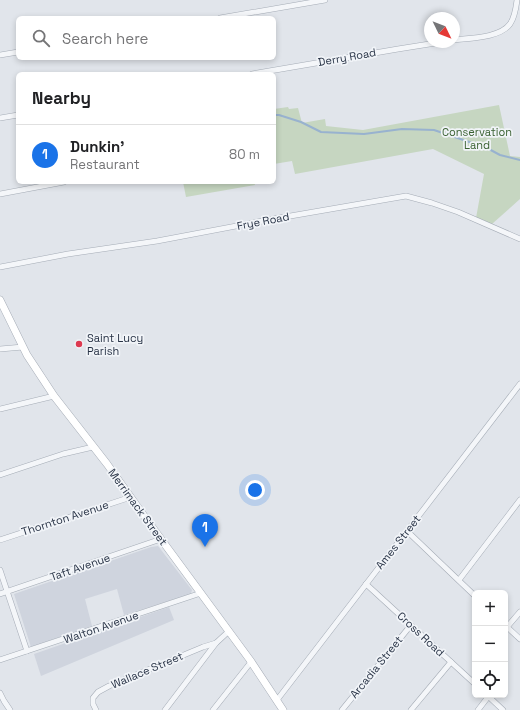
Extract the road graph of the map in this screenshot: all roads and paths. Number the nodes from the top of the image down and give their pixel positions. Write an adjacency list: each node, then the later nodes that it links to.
1 (325, 0): 3 (street)
2 (517, 0): 4 (street)
3 (232, 16)
4 (460, 39)
5 (424, 45): 8 (street, Derry Road)
6 (16, 52): 7 (street)
7 (0, 55)
8 (264, 72)
9 (16, 115): 10 (street)
10 (0, 118)
11 (53, 184): 12 (street)
12 (0, 194)
13 (520, 239): 14 (street, Frye Road)
14 (0, 267)
15 (0, 300): 16 (main road, Merrimack Street)
16 (23, 347): 17 (street); 19 (main road, Merrimack Street)
17 (0, 349)
18 (520, 384): 25 (street, Ames Street)
19 (54, 396): 20 (street); 21 (main road, Merrimack Street)
20 (0, 409)
21 (93, 447): 22 (street); 23 (main road, Merrimack Street)
22 (0, 475)
23 (130, 497): 26 (main road, Merrimack Street); 27 (street, Thornton Avenue)
24 (520, 500): 29 (street)
25 (407, 531): 29 (street); 30 (street, Ames Street)
26 (161, 539): 31 (street, Taft Avenue); 32 (main road, Merrimack Street)
27 (0, 540)
28 (0, 570): 31 (street)
29 (458, 580): 33 (street)
30 (366, 584): 37 (street, Cross Road); 50 (street, Ames Street)
31 (7, 592): 34 (street, Taft Avenue); 42 (street)
32 (201, 593): 39 (main road, Merrimack Street); 42 (street, Walton Avenue)
33 (472, 593)
34 (0, 594)
35 (520, 612): 36 (street)
36 (508, 624)
37 (411, 625): 45 (street, Cross Road); 56 (street, Arcadia Street)
38 (508, 628): 40 (street)
39 (229, 631): 41 (street, Wallace Street); 44 (main road, Merrimack Street)
40 (520, 639)
41 (216, 643): 52 (street, Wallace Street); 53 (street, Wallace Street)
42 (27, 651): 43 (street, Walton Avenue)
43 (0, 660)
44 (251, 662): 50 (main road, Merrimack Street); 54 (street)
45 (451, 662): 46 (street, Cross Road); 57 (street)
46 (472, 681)
47 (0, 693): 51 (street)
48 (487, 698): 58 (street)
49 (490, 698): 59 (street)
50 (277, 700): 55 (main road, Merrimack Street)
51 (10, 710)
52 (96, 710)
53 (165, 710)
54 (213, 710)
55 (284, 710)
56 (342, 710)
57 (411, 710)
58 (478, 710)
59 (503, 710)

